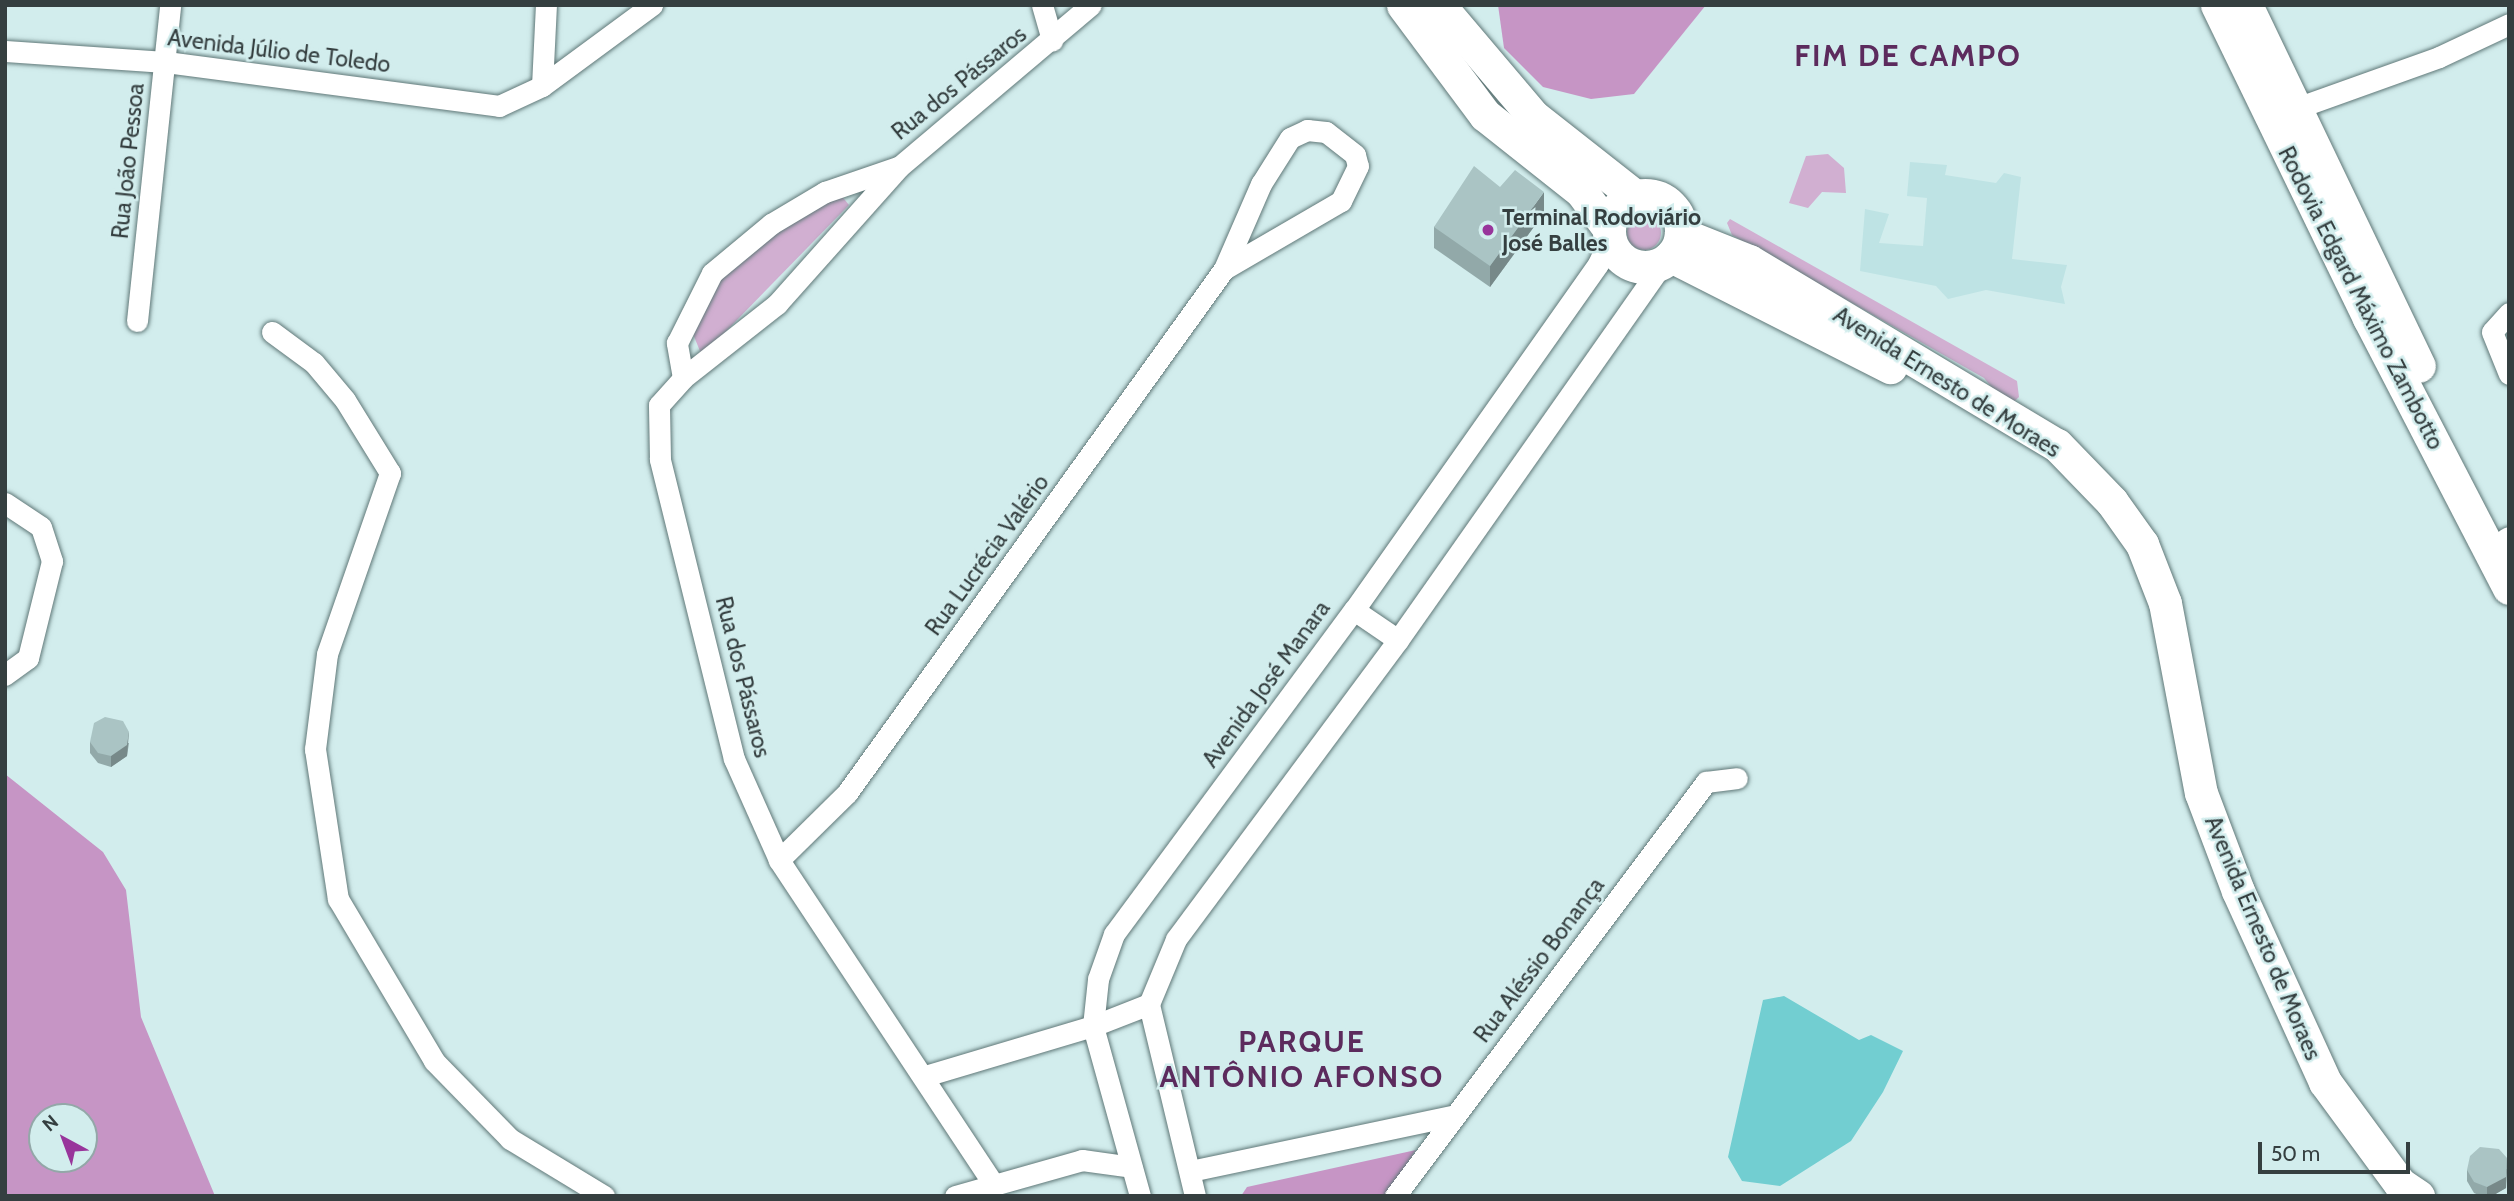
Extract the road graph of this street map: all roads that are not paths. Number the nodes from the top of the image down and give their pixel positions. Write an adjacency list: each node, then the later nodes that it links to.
1 (170, 5): 13 (street, Rua João Pessoa)
2 (546, 5): 14 (street)
3 (652, 5): 14 (street, Avenida Júlio de Toledo)
4 (1042, 5): 11 (street, Rua dos Pássaros)
5 (1091, 5): 11 (street, Rua dos Pássaros)
6 (1403, 5): 18 (main road)
7 (1439, 5): 17 (main road)
8 (2217, 5): 28 (main road, Rodovia Edgard Máximo Zambotto)
9 (2246, 5): 15 (main road, Rodovia Edgard Máximo Zambotto)
10 (2509, 24): 15 (street)
11 (1052, 41): 16 (street, Rua dos Pássaros)
12 (5, 51): 13 (street, Avenida Júlio de Toledo)
13 (166, 62): 14 (street, Avenida Júlio de Toledo); 22 (street, Rua João Pessoa)
14 (542, 86)
15 (2294, 109): 27 (main road, Rodovia Edgard Máximo Zambotto)
16 (899, 167): 25 (street, Rua dos Pássaros); 25 (street, Rua dos Pássaros)
17 (1636, 197): 18 (main road); 19 (main road)
18 (1609, 234): 19 (main road); 29 (street, Avenida José Manara)
19 (1672, 251): 30 (street); 46 (main road, Avenida Ernesto de Moraes); 47 (main road, Avenida Ernesto de Moraes)
20 (1224, 269): 20 (street, Rua Lucrécia Valério); 33 (street, Rua Lucrécia Valério)
21 (2509, 313): 24 (street)
22 (137, 321)
23 (272, 332): 41 (street)
24 (2509, 373)
25 (683, 378): 33 (street, Rua dos Pássaros)
26 (5, 503): 31 (street)
27 (2508, 541)
28 (2509, 588)
29 (1354, 610): 30 (street); 35 (street, Avenida José Manara)
30 (1398, 640): 34 (street)
31 (5, 676)
32 (1737, 778): 37 (street, Rua Aléssio Bonança)
33 (779, 860): 36 (street, Rua dos Pássaros)
34 (1149, 1004): 35 (street); 39 (street)
35 (1093, 1026): 36 (street); 38 (street, Avenida José Manara)
36 (925, 1076): 40 (street, Rua dos Pássaros)
37 (1455, 1115): 39 (street); 45 (street, Rua Aléssio Bonança)
38 (1132, 1167): 40 (street); 43 (street, Avenida José Manara)
39 (1190, 1171): 44 (street)
40 (992, 1182): 42 (street)
41 (604, 1196)
42 (955, 1196)
43 (1140, 1196)
44 (1195, 1196)
45 (1395, 1196)
46 (2385, 1196)
47 (2418, 1196)

